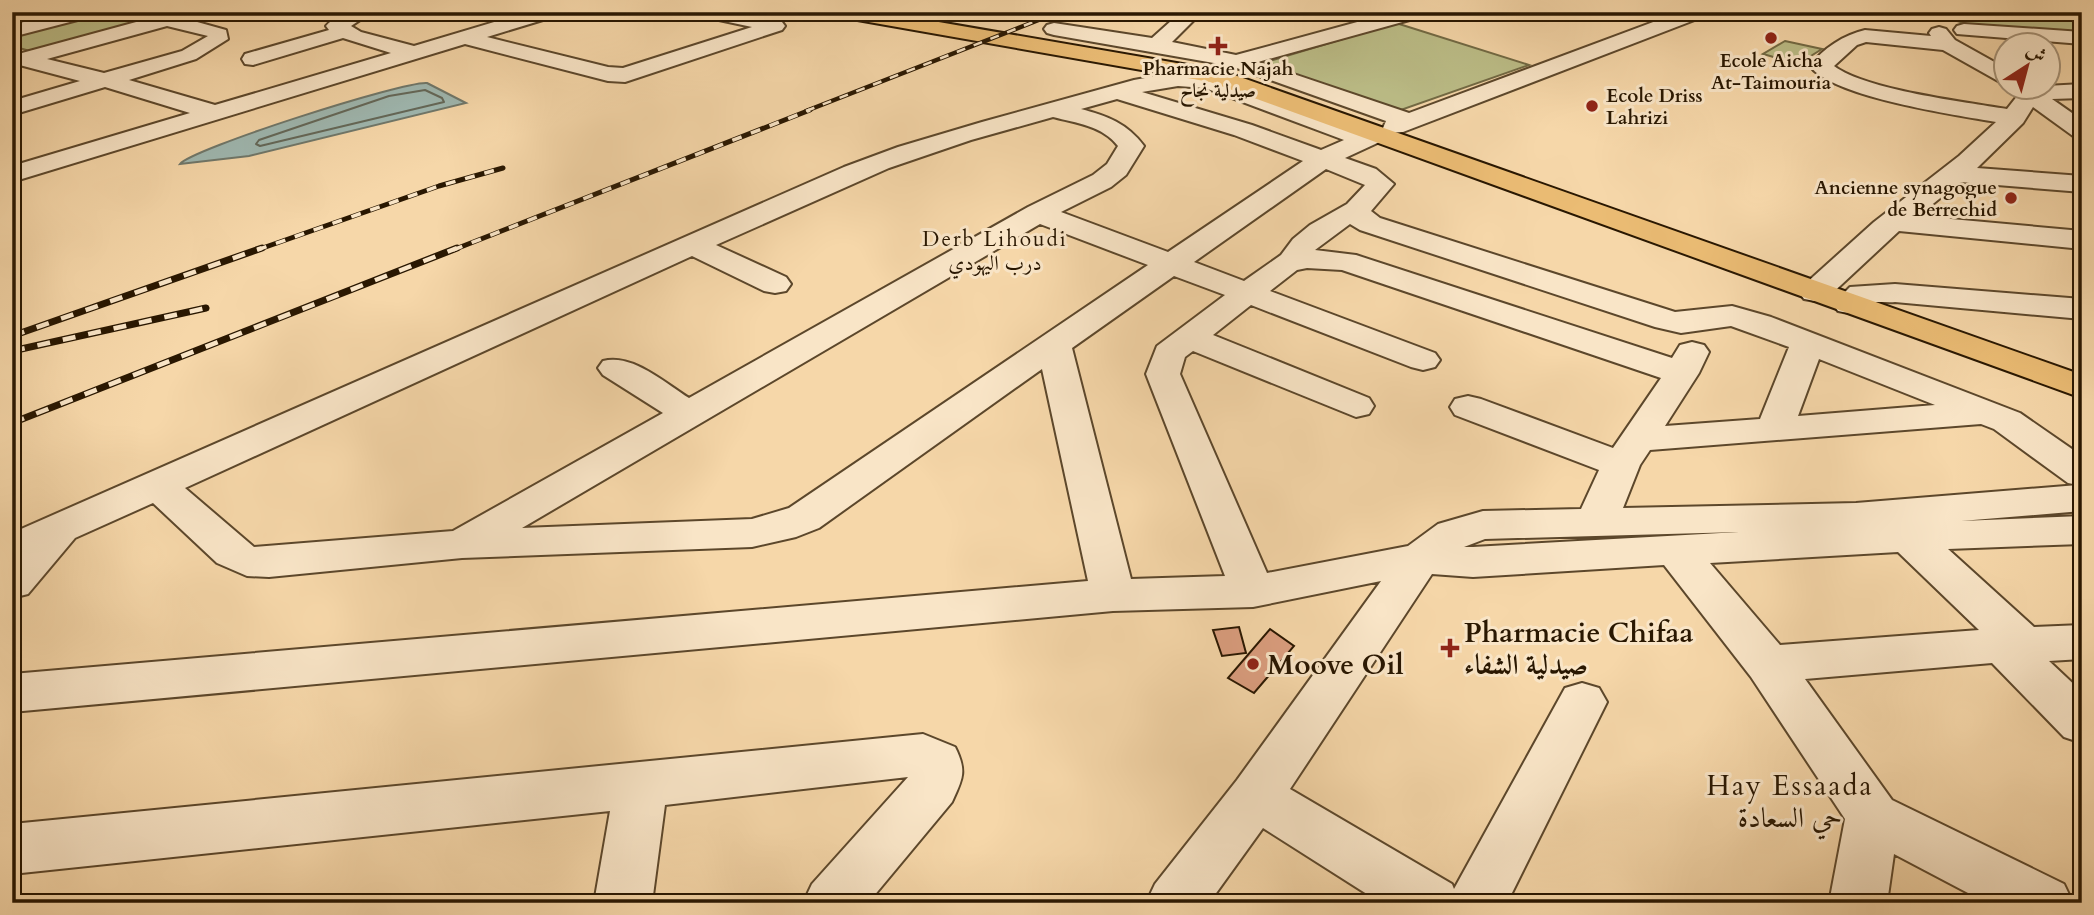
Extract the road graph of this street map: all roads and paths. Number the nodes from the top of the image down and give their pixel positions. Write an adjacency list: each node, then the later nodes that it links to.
1 (86, 12): 16 (street)
2 (195, 12): 13 (street)
3 (363, 12): 17 (street)
4 (524, 12): 22 (street)
5 (549, 12): 18 (street)
6 (707, 12): 18 (street)
7 (846, 12): 38 (main road)
8 (887, 12): 38 (main road)
9 (1193, 12): 21 (street)
10 (1698, 12): 38 (street)
11 (1409, 13): 25 (street)
12 (1086, 18): 21 (street)
13 (165, 20): 24 (street); 27 (street)
14 (1939, 28): 19 (street); 20 (street); 26 (street); 36 (street)
15 (1054, 29): 21 (street)
16 (12, 31)
17 (343, 32): 22 (street); 23 (street)
18 (462, 37): 22 (street)
19 (2082, 38)
20 (1993, 39)
21 (1164, 41): 25 (street)
22 (408, 50): 35 (street)
23 (253, 59)
24 (16, 60): 27 (street)
25 (1236, 61): 38 (street)
26 (1993, 68)
27 (108, 81): 33 (street); 35 (street)
28 (2062, 91): 29 (street)
29 (2082, 91)
30 (1119, 92): 34 (street); 38 (street); 41 (street)
31 (2021, 102): 36 (street)
32 (2044, 102): 37 (street)
33 (12, 108)
34 (1054, 110): 47 (street); 50 (street)
35 (211, 111): 40 (street); 43 (street)
36 (2015, 118): 44 (street)
37 (2076, 124)
38 (1387, 130): 41 (street); 54 (main road)
39 (12, 149): 40 (street)
40 (75, 150): 42 (street)
41 (1324, 158): 46 (street); 52 (street)
42 (12, 168)
43 (12, 174)
44 (1956, 174): 45 (street); 48 (street)
45 (2082, 184)
46 (1357, 210): 51 (street); 58 (street)
47 (1038, 213): 52 (street); 70 (street)
48 (1893, 222): 49 (street); 54 (street)
49 (2082, 240)
50 (692, 245): 53 (street); 74 (street)
51 (1293, 262): 55 (street); 65 (street)
52 (1173, 264): 55 (street); 61 (street)
53 (775, 284)
54 (1820, 287): 56 (main road)
55 (1250, 292): 59 (street); 62 (street)
56 (1855, 299): 57 (street); 64 (main road); 66 (main road)
57 (2082, 309)
58 (1709, 317): 60 (street); 65 (street)
59 (1188, 337): 67 (street); 85 (street)
60 (1808, 342): 69 (street); 71 (street)
61 (1054, 345): 80 (street); 86 (street)
62 (1423, 360)
63 (614, 368): 70 (street)
64 (2082, 368)
65 (1682, 373): 72 (street)
66 (2082, 387)
67 (1356, 406)
68 (1468, 407): 72 (street)
69 (1988, 412): 71 (street); 73 (street)
70 (689, 413): 80 (street)
71 (1775, 429): 72 (street)
72 (1629, 453): 76 (street)
73 (2082, 474)
74 (158, 485): 77 (street); 80 (street)
75 (2082, 498): 76 (street)
76 (1597, 520): 83 (street)
77 (65, 526): 81 (street); 84 (street)
78 (2082, 530): 79 (street)
79 (1908, 537): 82 (street); 88 (street)
80 (463, 544)
81 (12, 550)
82 (1675, 550): 83 (street); 89 (street)
83 (1420, 558): 85 (street); 94 (street)
84 (12, 583)
85 (1253, 591): 86 (street)
86 (1113, 595): 90 (street)
87 (2082, 642): 88 (street)
88 (2013, 644): 89 (street); 92 (street)
89 (1768, 664): 95 (street)
90 (12, 693)
91 (1582, 702): 101 (street)
92 (2082, 723)
93 (641, 786): 96 (street); 97 (street); 98 (street)
94 (1255, 796): 99 (street); 100 (street)
95 (1873, 816): 102 (street); 103 (street)
96 (16, 855)
97 (623, 903)
98 (832, 903)
99 (1175, 903)
100 (1433, 903)
101 (1477, 903)
102 (1858, 903)
103 (2045, 903)

